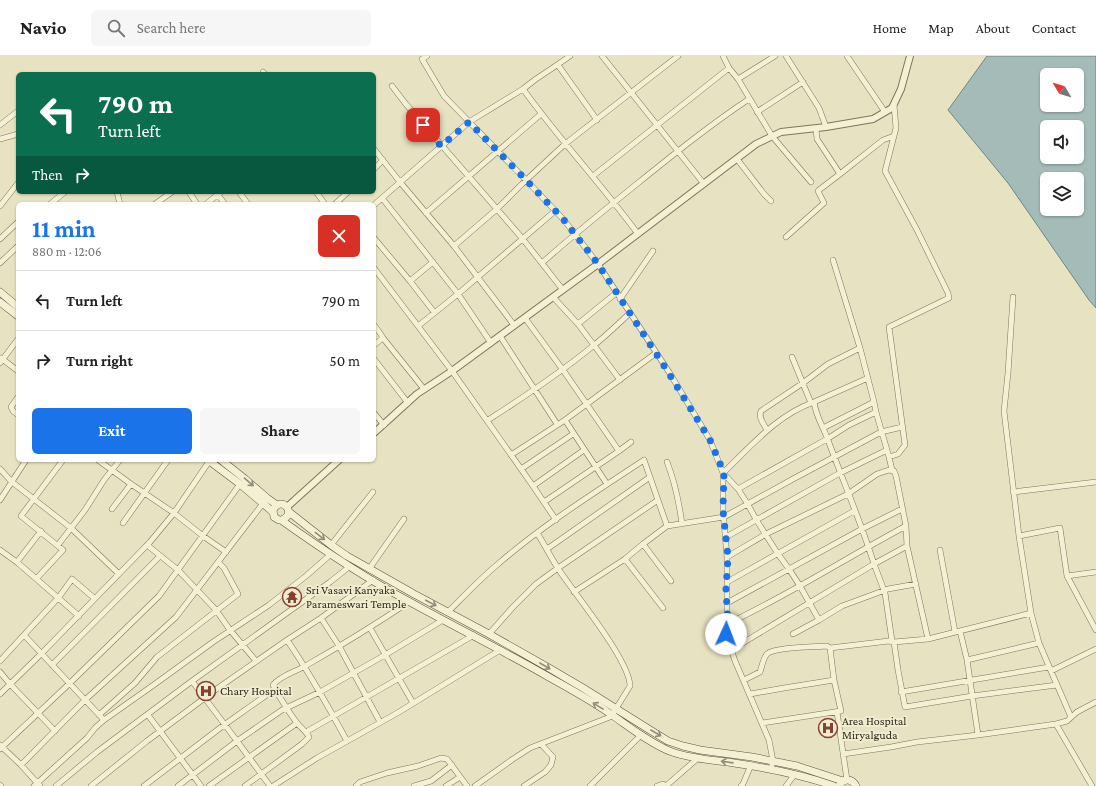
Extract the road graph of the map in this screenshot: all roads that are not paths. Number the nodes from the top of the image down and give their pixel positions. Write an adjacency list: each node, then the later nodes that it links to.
1 (427, 56): 24 (street)
2 (570, 56): 10 (street)
3 (602, 56): 16 (street)
4 (678, 56): 16 (street)
5 (723, 56): 11 (street)
6 (775, 56): 12 (street)
7 (786, 56): 13 (street)
8 (847, 56): 21 (street)
9 (910, 56): 18 (street)
10 (558, 65): 15 (street); 23 (street)
11 (729, 68): 12 (street); 26 (street)
12 (738, 79): 17 (street)
13 (803, 82): 20 (street); 27 (street)
14 (392, 86): 34 (street)
15 (523, 89): 22 (street); 24 (street)
16 (631, 92): 23 (street); 26 (street)
17 (749, 99): 20 (street); 37 (street)
18 (894, 105): 21 (street); 31 (street)
19 (16, 112): 25 (street)
20 (757, 112): 30 (street)
21 (885, 112): 27 (street)
22 (541, 114): 33 (street); 36 (street)
23 (597, 120): 33 (street)
24 (469, 122): 34 (street); 36 (street)
25 (0, 124)
26 (657, 125): 37 (street); 42 (street)
27 (826, 128): 28 (street)
28 (816, 129): 30 (street); 41 (street)
29 (16, 135): 32 (street)
30 (772, 136): 38 (street); 46 (street)
31 (894, 136): 41 (street); 131 (street)
32 (0, 139)
33 (565, 144): 42 (street); 44 (street)
34 (441, 146): 43 (street); 45 (street)
35 (376, 151): 39 (street)
36 (498, 151): 43 (street); 44 (street)
37 (677, 151): 47 (street); 60 (street)
38 (737, 158): 47 (street); 54 (street)
39 (383, 160): 40 (street); 45 (street)
40 (376, 166)
41 (840, 174): 68 (street)
42 (593, 176): 60 (street)
43 (469, 177): 62 (street); 64 (street)
44 (526, 180): 62 (street); 63 (street)
45 (400, 182): 53 (street); 64 (street)
46 (812, 182)
47 (704, 184): 66 (street)
48 (16, 186): 61 (street)
49 (62, 194): 55 (street)
50 (169, 194): 56 (street)
51 (218, 194): 57 (street)
52 (346, 194): 58 (street)
53 (382, 198): 59 (street); 76 (street)
54 (771, 201)
55 (52, 202)
56 (158, 202)
57 (208, 202)
58 (337, 202)
59 (376, 202)
60 (614, 202): 66 (street); 67 (street)
61 (0, 206)
62 (497, 209): 69 (street); 72 (street)
63 (555, 211): 67 (street); 69 (street)
64 (426, 213): 72 (street)
65 (16, 224): 70 (street)
66 (638, 234): 79 (street)
67 (574, 235): 78 (street); 79 (street)
68 (786, 237)
69 (522, 238): 78 (street); 81 (street)
70 (0, 239)
71 (376, 240): 82 (street)
72 (454, 246): 81 (street)
73 (16, 250): 77 (street)
74 (653, 251): 89 (street)
75 (833, 260): 106 (street)
76 (433, 262): 82 (street); 86 (street)
77 (0, 263)
78 (542, 263): 83 (street)
79 (598, 264): 83 (street); 85 (street)
80 (376, 271): 98 (street)
81 (478, 276): 86 (street); 97 (street)
82 (410, 281): 92 (street)
83 (563, 290): 87 (street)
84 (0, 292): 91 (main road)
85 (616, 293): 89 (street); 96 (street)
86 (458, 294): 92 (street); 104 (street)
87 (554, 297): 95 (street); 96 (street)
88 (1013, 297): 171 (street)
89 (620, 299): 93 (street)
90 (0, 302): 94 (main road)
91 (16, 305)
92 (434, 312): 98 (street)
93 (630, 313): 105 (street); 107 (street)
94 (16, 314)
95 (525, 318): 97 (street); 112 (street)
96 (578, 324): 105 (street)
97 (514, 325): 100 (street)
98 (418, 326): 113 (street)
99 (376, 328): 101 (street)
100 (500, 336): 104 (street); 118 (street)
101 (383, 338): 103 (street); 117 (street)
102 (16, 341): 109 (street)
103 (376, 343)
104 (491, 343): 113 (street)
105 (594, 345): 112 (street); 115 (street)
106 (860, 348): 114 (street); 116 (street)
107 (656, 353): 115 (street); 160 (street)
108 (792, 357): 116 (street)
109 (1, 360): 111 (street)
110 (376, 362): 121 (street)
111 (16, 370)
112 (563, 370): 118 (street); 123 (street)
113 (452, 371): 117 (street); 127 (street)
114 (868, 378): 120 (street); 122 (street)
115 (620, 380): 123 (street)
116 (803, 383): 122 (street); 133 (street)
117 (424, 389): 121 (street)
118 (535, 390): 127 (street); 129 (street)
119 (16, 400): 125 (street)
120 (874, 402): 124 (street); 132 (street)
121 (408, 403): 130 (street)
122 (812, 403): 132 (street); 133 (street)
123 (586, 404): 128 (street); 141 (street)
124 (876, 412): 135 (street); 137 (street)
125 (16, 413)
126 (376, 415): 130 (street)
127 (488, 420): 142 (street)
128 (564, 420): 129 (street); 136 (street)
129 (557, 424): 142 (street)
130 (384, 425): 134 (street)
131 (902, 427): 135 (street); 143 (street)
132 (822, 428): 137 (street)
133 (768, 430): 160 (street)
134 (376, 431)
135 (882, 432): 140 (street); 144 (street)
136 (573, 434): 139 (street); 157 (street)
137 (827, 439): 144 (street); 169 (street)
138 (631, 442): 141 (street)
139 (584, 450): 155 (street); 168 (street)
140 (887, 450): 143 (street); 161 (street)
141 (619, 451): 155 (street)
142 (511, 455): 157 (street)
143 (890, 456): 159 (street)
144 (834, 457): 161 (street); 179 (street)
145 (25, 462): 163 (street)
146 (62, 462): 175 (street)
147 (101, 462): 158 (street)
148 (118, 462): 158 (street)
149 (167, 462): 172 (street)
150 (208, 462): 186 (street)
151 (212, 462): 166 (main road)
152 (223, 462): 177 (main road, one-way to 177)
153 (335, 462): 183 (street)
154 (667, 462): 193 (street)
155 (596, 467): 167 (street); 178 (street)
156 (0, 469): 163 (street)
157 (521, 469): 168 (street)
158 (112, 470): 165 (street); 196 (street)
159 (892, 470): 173 (street); 182 (street)
160 (724, 473): 169 (street); 187 (street)
161 (840, 473): 173 (street); 191 (street)
162 (650, 477): 167 (street); 176 (street); 210 (street)
163 (12, 482): 174 (street); 175 (street)
164 (1096, 482): 171 (street)
165 (130, 484): 172 (street); 181 (street)
166 (240, 484): 177 (main road); 201 (street)
167 (607, 484): 190 (street)
168 (533, 486): 178 (street)
169 (738, 489): 179 (street)
170 (373, 492): 207 (street)
171 (1013, 492): 202 (street)
172 (144, 493): 186 (street); 192 (street)
173 (847, 493): 184 (street); 200 (street)
174 (0, 500)
175 (34, 500): 196 (street); 198 (street)
176 (658, 500): 194 (street); 223 (street)
177 (265, 501): 180 (main road); 185 (main road); 213 (street)
178 (544, 502): 190 (street)
179 (748, 503): 187 (street); 191 (street)
180 (277, 505): 183 (main road); 185 (main road)
181 (112, 509)
182 (902, 509): 195 (street); 197 (street)
183 (288, 510): 189 (main road); 207 (main road, one-way to 207)
184 (854, 511): 197 (street); 214 (street)
185 (273, 512): 189 (main road)
186 (174, 513): 201 (street); 206 (street)
187 (724, 517): 193 (street); 203 (street)
188 (404, 519): 224 (street)
189 (281, 520): 215 (main road)
190 (556, 520): 199 (street)
191 (757, 521): 200 (street); 203 (street)
192 (123, 523)
193 (682, 524): 194 (street)
194 (667, 526): 204 (street)
195 (906, 526): 208 (street); 209 (street)
196 (71, 528): 205 (street); 228 (street)
197 (862, 529): 208 (street); 225 (street)
198 (41, 531): 205 (street); 219 (street)
199 (537, 533): 210 (street); 246 (street)
200 (766, 534): 214 (street); 217 (street)
201 (203, 536): 213 (street); 226 (street)
202 (1018, 536): 229 (street); 247 (street)
203 (726, 537): 217 (street)
204 (643, 544): 218 (street); 232 (street)
205 (58, 545): 230 (street)
206 (147, 545): 216 (street); 228 (street)
207 (330, 545): 224 (main road)
208 (868, 546): 221 (street); 235 (street)
209 (907, 546): 221 (street); 234 (street)
210 (547, 549): 223 (street)
211 (0, 550): 219 (street)
212 (940, 550): 256 (street)
213 (226, 552): 220 (street)
214 (778, 554): 225 (street); 233 (street)
215 (330, 555): 222 (main road); 254 (street)
216 (160, 556): 226 (street); 276 (street)
217 (728, 557): 233 (street)
218 (625, 558): 238 (street); 244 (street)
219 (17, 562): 230 (street)
220 (218, 562): 236 (street); 245 (street)
221 (874, 564): 237 (street); 243 (street)
222 (349, 567): 231 (main road); 265 (street)
223 (558, 568): 238 (street); 257 (street)
224 (368, 569): 246 (main road, one-way to 246)
225 (789, 569): 235 (street); 242 (street)
226 (178, 570): 236 (street); 286 (street)
227 (1096, 572): 229 (street)
228 (119, 574): 240 (street)
229 (1067, 576): 255 (street)
230 (37, 578): 239 (street)
231 (373, 580): 241 (main road); 249 (street)
232 (671, 581)
233 (727, 582): 242 (street)
234 (916, 584): 237 (street); 261 (street)
235 (800, 586): 243 (street); 252 (street)
236 (197, 590): 245 (street); 297 (street)
237 (884, 591): 251 (street); 263 (street)
238 (574, 592): 301 (street)
239 (58, 597): 240 (street); 248 (street); 259 (street)
240 (94, 598): 248 (street)
241 (409, 602): 250 (main road); 253 (street)
242 (727, 603): 252 (street)
243 (809, 603): 251 (street); 270 (street)
244 (662, 608)
245 (216, 610): 254 (street); 304 (street)
246 (448, 612): 257 (main road)
247 (1031, 613): 256 (street); 264 (street)
248 (79, 616): 271 (street)
249 (321, 618): 262 (street); 266 (street)
250 (444, 620): 260 (main road); 272 (street)
251 (819, 620): 258 (street)
252 (728, 624): 270 (street)
253 (370, 628): 266 (street); 272 (street)
254 (230, 630): 265 (street); 309 (street)
255 (1096, 630)
256 (958, 631): 261 (street); 273 (street)
257 (489, 634): 301 (main road, one-way to 301)
258 (793, 634)
259 (24, 635): 271 (street); 274 (street)
260 (474, 636): 269 (main road); 281 (street)
261 (928, 639): 263 (street)
262 (287, 640): 275 (street); 277 (street)
263 (893, 642): 267 (street); 291 (street)
264 (1039, 643): 273 (street); 278 (street)
265 (242, 645): 275 (street); 285 (street)
266 (339, 646): 277 (street); 280 (street)
267 (830, 648): 282 (street); 283 (street)
268 (1096, 649): 278 (street)
269 (500, 650): 299 (street); 306 (main road, one-way to 269)
270 (731, 650): 282 (street)
271 (42, 653): 276 (street); 287 (street)
272 (385, 655): 280 (street); 281 (street)
273 (966, 660): 284 (street)
274 (0, 661)
275 (256, 661): 295 (street)
276 (52, 665): 286 (street)
277 (306, 667): 289 (street); 290 (street)
278 (1050, 669): 284 (street); 288 (street)
279 (0, 672): 287 (street)
280 (354, 673): 290 (street); 296 (street)
281 (399, 679): 296 (street); 299 (street)
282 (744, 680): 293 (street)
283 (834, 680): 293 (street); 302 (street)
284 (970, 680): 291 (street); 294 (street)
285 (192, 681): 295 (street); 305 (street)
286 (70, 683): 297 (street); 303 (street)
287 (10, 684): 292 (street); 303 (street)
288 (1057, 685): 294 (street); 308 (street)
289 (275, 689): 300 (street); 314 (street)
290 (320, 692): 300 (street); 307 (street)
291 (901, 692): 294 (street)
292 (0, 694)
293 (750, 694): 312 (street)
294 (972, 696): 319 (street)
295 (205, 698): 314 (street); 316 (street)
296 (367, 698): 307 (street); 310 (street)
297 (85, 700): 304 (street); 315 (street)
298 (1096, 702): 308 (street)
299 (413, 703): 310 (street)
300 (287, 708): 311 (street); 320 (street)
301 (617, 708): 306 (street); 331 (main road, one-way to 331)
302 (837, 712): 312 (street); 324 (street)
303 (38, 713): 315 (street); 323 (street)
304 (99, 715): 309 (street)
305 (148, 715): 316 (street); 339 (street)
306 (612, 715): 318 (main road); 322 (street)
307 (334, 717): 317 (street); 321 (street)
308 (1071, 717): 313 (street)
309 (104, 720): 337 (street)
310 (380, 722): 321 (street)
311 (297, 723): 317 (street); 326 (street)
312 (762, 723): 331 (street)
313 (1056, 724): 319 (street); 360 (street)
314 (224, 725): 320 (street); 325 (street)
315 (55, 731): 328 (street)
316 (160, 732): 325 (street); 340 (street)
317 (306, 732): 334 (street)
318 (641, 735): 327 (main road); 354 (street)
319 (978, 735): 324 (street)
320 (237, 741): 326 (street); 333 (street)
321 (346, 741): 347 (street)
322 (541, 744): 352 (street); 353 (street)
323 (1, 747): 328 (street)
324 (843, 754): 336 (street)
325 (180, 758): 333 (street); 341 (street)
326 (249, 758): 334 (street); 344 (street)
327 (698, 758): 330 (main road, one-way to 327); 356 (street)
328 (21, 765): 337 (street)
329 (452, 765): 335 (street); 348 (street); 349 (street)
330 (750, 765): 331 (main road); 357 (street)
331 (772, 765): 332 (main road); 336 (main road)
332 (795, 774): 358 (street); 359 (main road)
333 (192, 775): 342 (street); 343 (street)
334 (261, 775): 345 (street); 346 (street)
335 (460, 777): 350 (street); 351 (street)
336 (843, 782): 338 (main road)
337 (37, 785)
338 (857, 785)
339 (56, 786)
340 (91, 786)
341 (144, 786)
342 (178, 786)
343 (201, 786)
344 (209, 786)
345 (246, 786)
346 (270, 786)
347 (273, 786)
348 (356, 786)
349 (414, 786)
350 (446, 786)
351 (467, 786)
352 (475, 786)
353 (524, 786)
354 (590, 786)
355 (657, 786): 356 (street)
356 (666, 786)
357 (741, 786)
358 (786, 786)
359 (834, 786)
360 (1092, 786)

